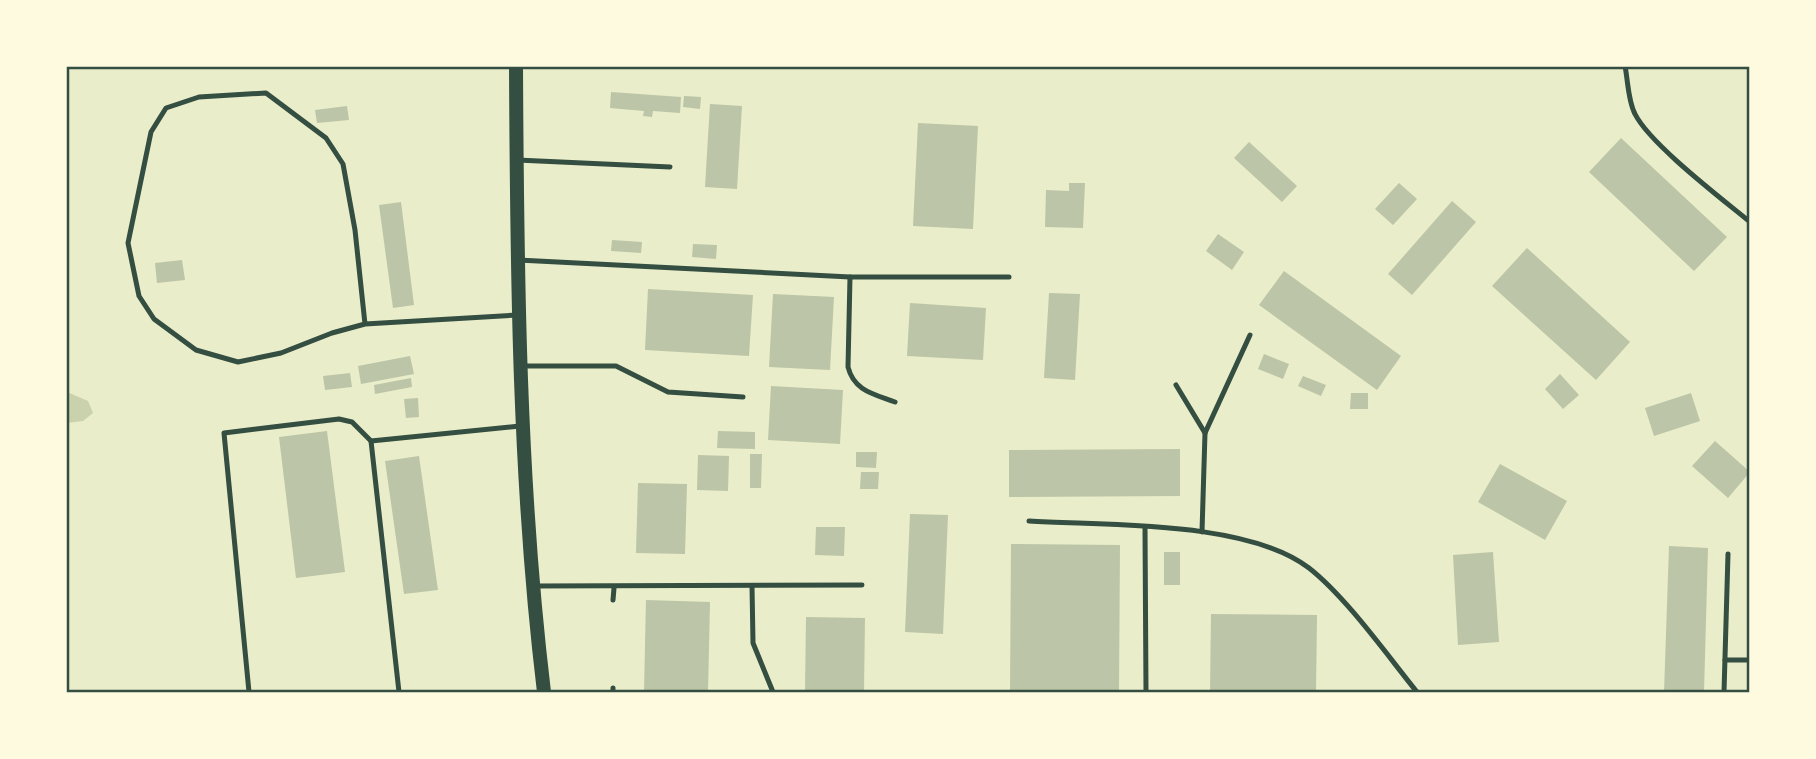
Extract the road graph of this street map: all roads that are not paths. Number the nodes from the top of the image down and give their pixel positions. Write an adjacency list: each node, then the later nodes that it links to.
1 (516, 66): 3 (main road)
2 (1625, 66): 5 (lane)
3 (517, 160): 4 (lane); 6 (main road)
4 (670, 167)
5 (1749, 222)
6 (518, 260): 7 (lane); 9 (main road)
7 (850, 277): 8 (lane); 15 (lane)
8 (1009, 277)
9 (520, 314): 10 (lane); 12 (main road)
10 (365, 324): 10 (lane)
11 (1250, 335): 17 (lane)
12 (522, 366): 14 (lane); 16 (main road)
13 (1176, 385): 17 (lane)
14 (743, 397)
15 (895, 402)
16 (524, 426): 18 (lane); 24 (main road)
17 (1205, 433): 21 (lane)
18 (371, 441): 30 (lane); 31 (lane)
19 (1029, 521): 20 (lane)
20 (1145, 528): 21 (lane); 34 (lane)
21 (1202, 532): 35 (lane)
22 (1728, 554): 28 (lane)
23 (862, 585): 25 (lane)
24 (533, 586): 26 (lane); 32 (main road)
25 (752, 586): 26 (lane); 33 (lane)
26 (614, 588): 27 (lane)
27 (613, 600)
28 (1725, 660): 29 (lane); 36 (lane)
29 (1749, 660)
30 (249, 692)
31 (399, 692)
32 (544, 692)
33 (773, 692)
34 (1146, 692)
35 (1416, 692)
36 (1724, 692)

